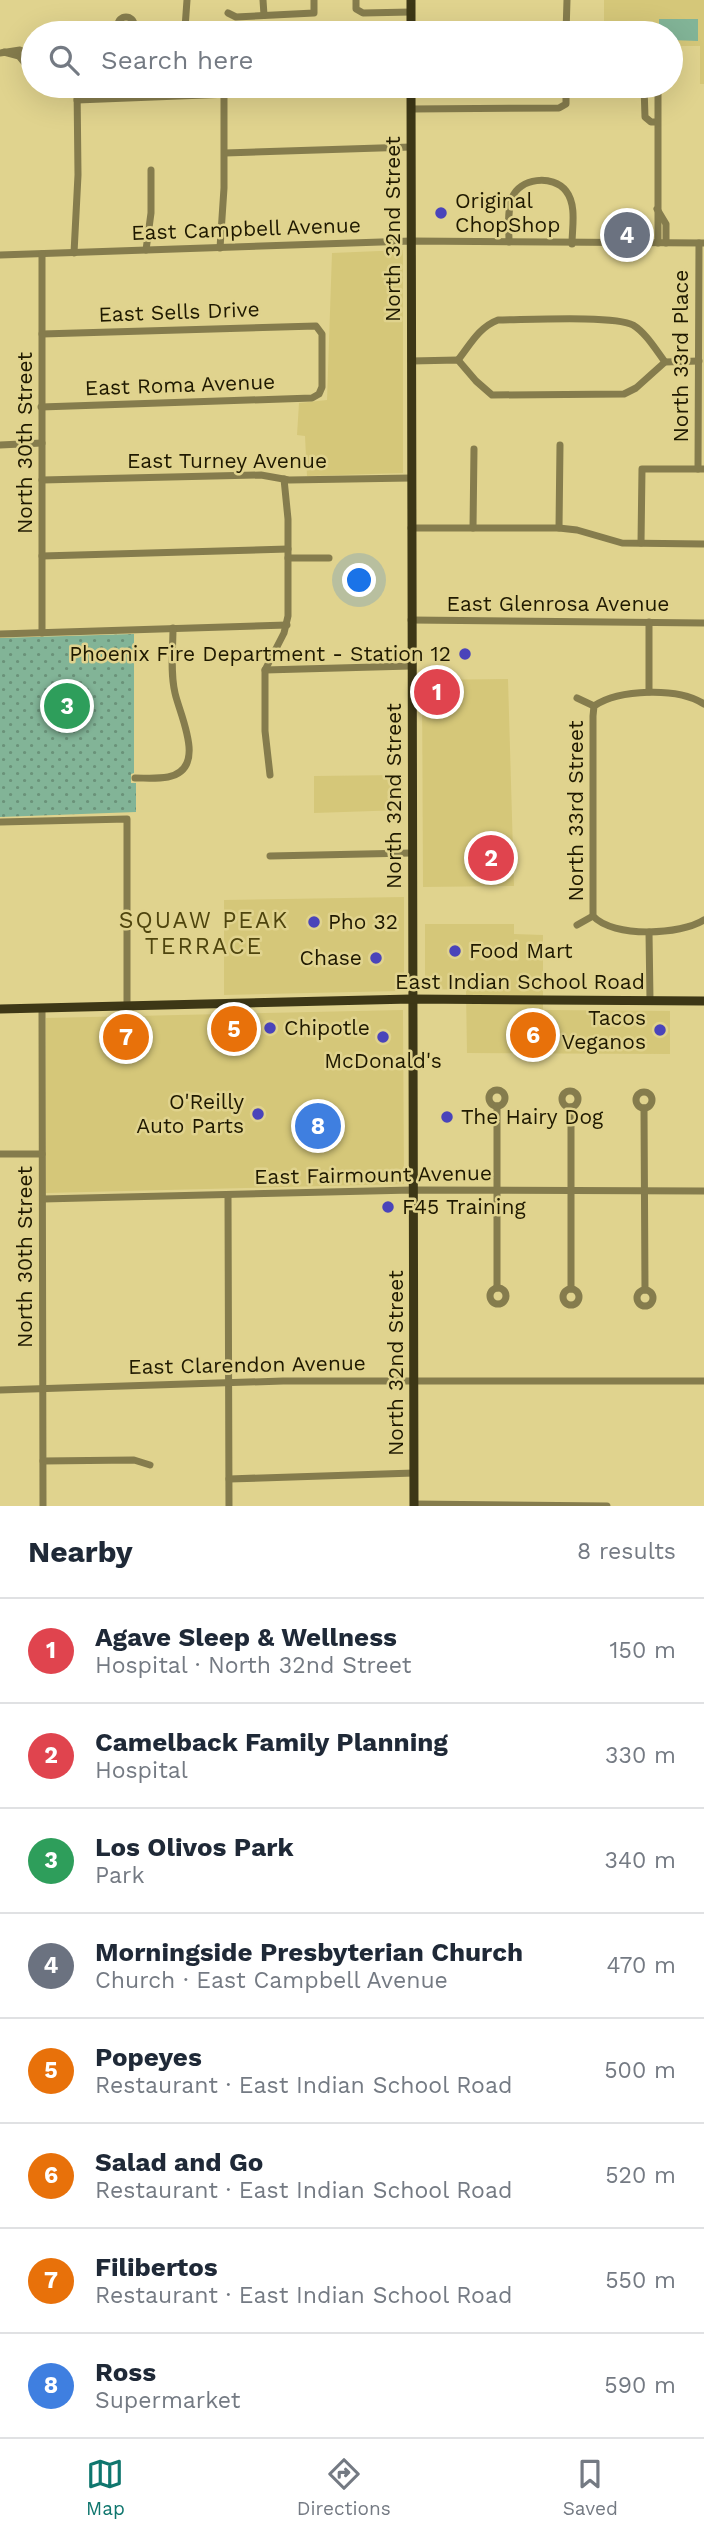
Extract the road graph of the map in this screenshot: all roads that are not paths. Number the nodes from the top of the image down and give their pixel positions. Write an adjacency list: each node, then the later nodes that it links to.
1 (187, 0): 10 (street)
2 (263, 0): 9 (street)
3 (314, 0): 9 (street)
4 (356, 0): 7 (street)
5 (411, 0): 7 (main road)
6 (566, 0): 12 (street)
7 (411, 12): 11 (main road)
8 (228, 13): 9 (street)
9 (264, 15)
10 (186, 21)
11 (411, 21)
12 (566, 21)
13 (2, 52): 14 (street)
14 (21, 58)
15 (126, 98): 21 (street)
16 (224, 98): 25 (street)
17 (411, 98): 22 (main road, North 32nd Street)
18 (566, 98): 22 (street)
19 (644, 98): 23 (street, North 33rd Place)
20 (658, 98): 23 (street, North 33rd Place)
21 (77, 100): 34 (street)
22 (411, 109): 24 (main road, North 32nd Street)
23 (657, 122): 29 (street, North 33rd Place)
24 (411, 147): 25 (street); 27 (main road, North 32nd Street)
25 (225, 153): 32 (street)
26 (151, 170): 33 (street)
27 (411, 242): 28 (street, East Campbell Avenue); 32 (street, East Campbell Avenue); 40 (main road, North 32nd Street)
28 (509, 242): 31 (street, East Campbell Avenue); 31 (street)
29 (662, 243): 30 (street, East Campbell Avenue); 31 (street, East Campbell Avenue)
30 (702, 243): 37 (street, North 33rd Place)
31 (572, 244)
32 (220, 248): 33 (street, East Campbell Avenue)
33 (146, 250): 34 (street, East Campbell Avenue)
34 (74, 253): 35 (street, East Campbell Avenue)
35 (42, 254): 36 (street, East Campbell Avenue); 38 (street, North 30th Street)
36 (0, 255)
37 (701, 320): 41 (street, North 33rd Place)
38 (42, 334): 43 (street, East Sells Drive); 45 (street, North 30th Street)
39 (458, 360): 40 (street); 42 (street); 42 (street)
40 (411, 361): 51 (main road, North 32nd Street)
41 (699, 361): 42 (street); 44 (street, North 33rd Place)
42 (665, 362)
43 (319, 394): 45 (street, East Roma Avenue)
44 (701, 395): 50 (street, North 33rd Place)
45 (41, 407): 46 (street, North 30th Street)
46 (42, 443): 47 (street); 53 (street, North 30th Street)
47 (0, 445)
48 (560, 445): 56 (street)
49 (474, 449): 55 (street)
50 (701, 469): 57 (street)
51 (411, 478): 52 (street, East Turney Avenue); 54 (main road, North 32nd Street)
52 (284, 479): 53 (street, East Turney Avenue); 59 (street)
53 (42, 480): 60 (street, North 30th Street)
54 (411, 528): 55 (street); 63 (main road, North 32nd Street)
55 (473, 528): 56 (street)
56 (559, 528): 57 (street)
57 (641, 543): 58 (street)
58 (704, 544)
59 (288, 549): 60 (street); 61 (street)
60 (42, 555): 68 (street, North 30th Street)
61 (288, 558): 62 (street); 66 (street)
62 (329, 558)
63 (411, 620): 64 (street, East Glenrosa Avenue); 70 (main road, North 32nd Street)
64 (649, 622): 65 (street, East Glenrosa Avenue); 72 (street)
65 (704, 623)
66 (287, 625): 67 (street); 71 (street)
67 (173, 628): 68 (street); 77 (street)
68 (42, 633): 69 (street)
69 (0, 634)
70 (411, 666): 71 (street); 79 (main road, North 32nd Street)
71 (265, 670): 76 (street)
72 (649, 692): 74 (street); 75 (street, North 33rd Street)
73 (576, 698): 75 (street, North 33rd Street)
74 (704, 704)
75 (594, 706): 81 (street, North 33rd Street)
76 (270, 775)
77 (135, 778)
78 (0, 822): 88 (street)
79 (411, 853): 80 (street); 85 (main road, North 32nd Street)
80 (270, 856)
81 (593, 916): 83 (street, North 33rd Street); 84 (street, North 33rd Street)
82 (704, 920): 84 (street)
83 (576, 925)
84 (649, 932): 86 (street)
85 (411, 999): 86 (main road, East Indian School Road); 88 (main road, East Indian School Road); 96 (main road, North 32nd Street)
86 (650, 1000): 87 (main road, East Indian School Road)
87 (704, 1000)
88 (127, 1006): 89 (main road, East Indian School Road)
89 (42, 1008): 90 (main road, East Indian School Road); 95 (street, North 30th Street)
90 (0, 1009)
91 (497, 1106): 97 (street)
92 (571, 1107): 98 (street)
93 (644, 1108): 99 (street)
94 (0, 1154): 95 (street)
95 (42, 1154): 102 (street, North 30th Street)
96 (412, 1190): 97 (street, East Fairmount Avenue); 101 (street, East Fairmount Avenue); 106 (main road, North 32nd Street)
97 (496, 1190): 98 (street, East Fairmount Avenue); 103 (street)
98 (571, 1191): 99 (street, East Fairmount Avenue); 104 (street)
99 (644, 1191): 100 (street, East Fairmount Avenue); 105 (street)
100 (704, 1191)
101 (229, 1195): 102 (street, East Fairmount Avenue); 108 (street)
102 (43, 1199): 109 (street, North 30th Street)
103 (497, 1289)
104 (571, 1289)
105 (645, 1290)
106 (413, 1380): 107 (street, East Clarendon Avenue); 108 (street, East Clarendon Avenue); 113 (main road, North 32nd Street)
107 (704, 1381)
108 (229, 1382): 109 (street, East Clarendon Avenue); 114 (street)
109 (42, 1389): 110 (street, East Clarendon Avenue); 111 (street, North 30th Street)
110 (0, 1390)
111 (43, 1461): 112 (street); 116 (street, North 30th Street)
112 (150, 1465)
113 (414, 1473): 114 (street); 115 (main road, North 32nd Street)
114 (229, 1479): 117 (street)
115 (414, 1505): 118 (street)
116 (43, 1506)
117 (229, 1506)
118 (607, 1506)

